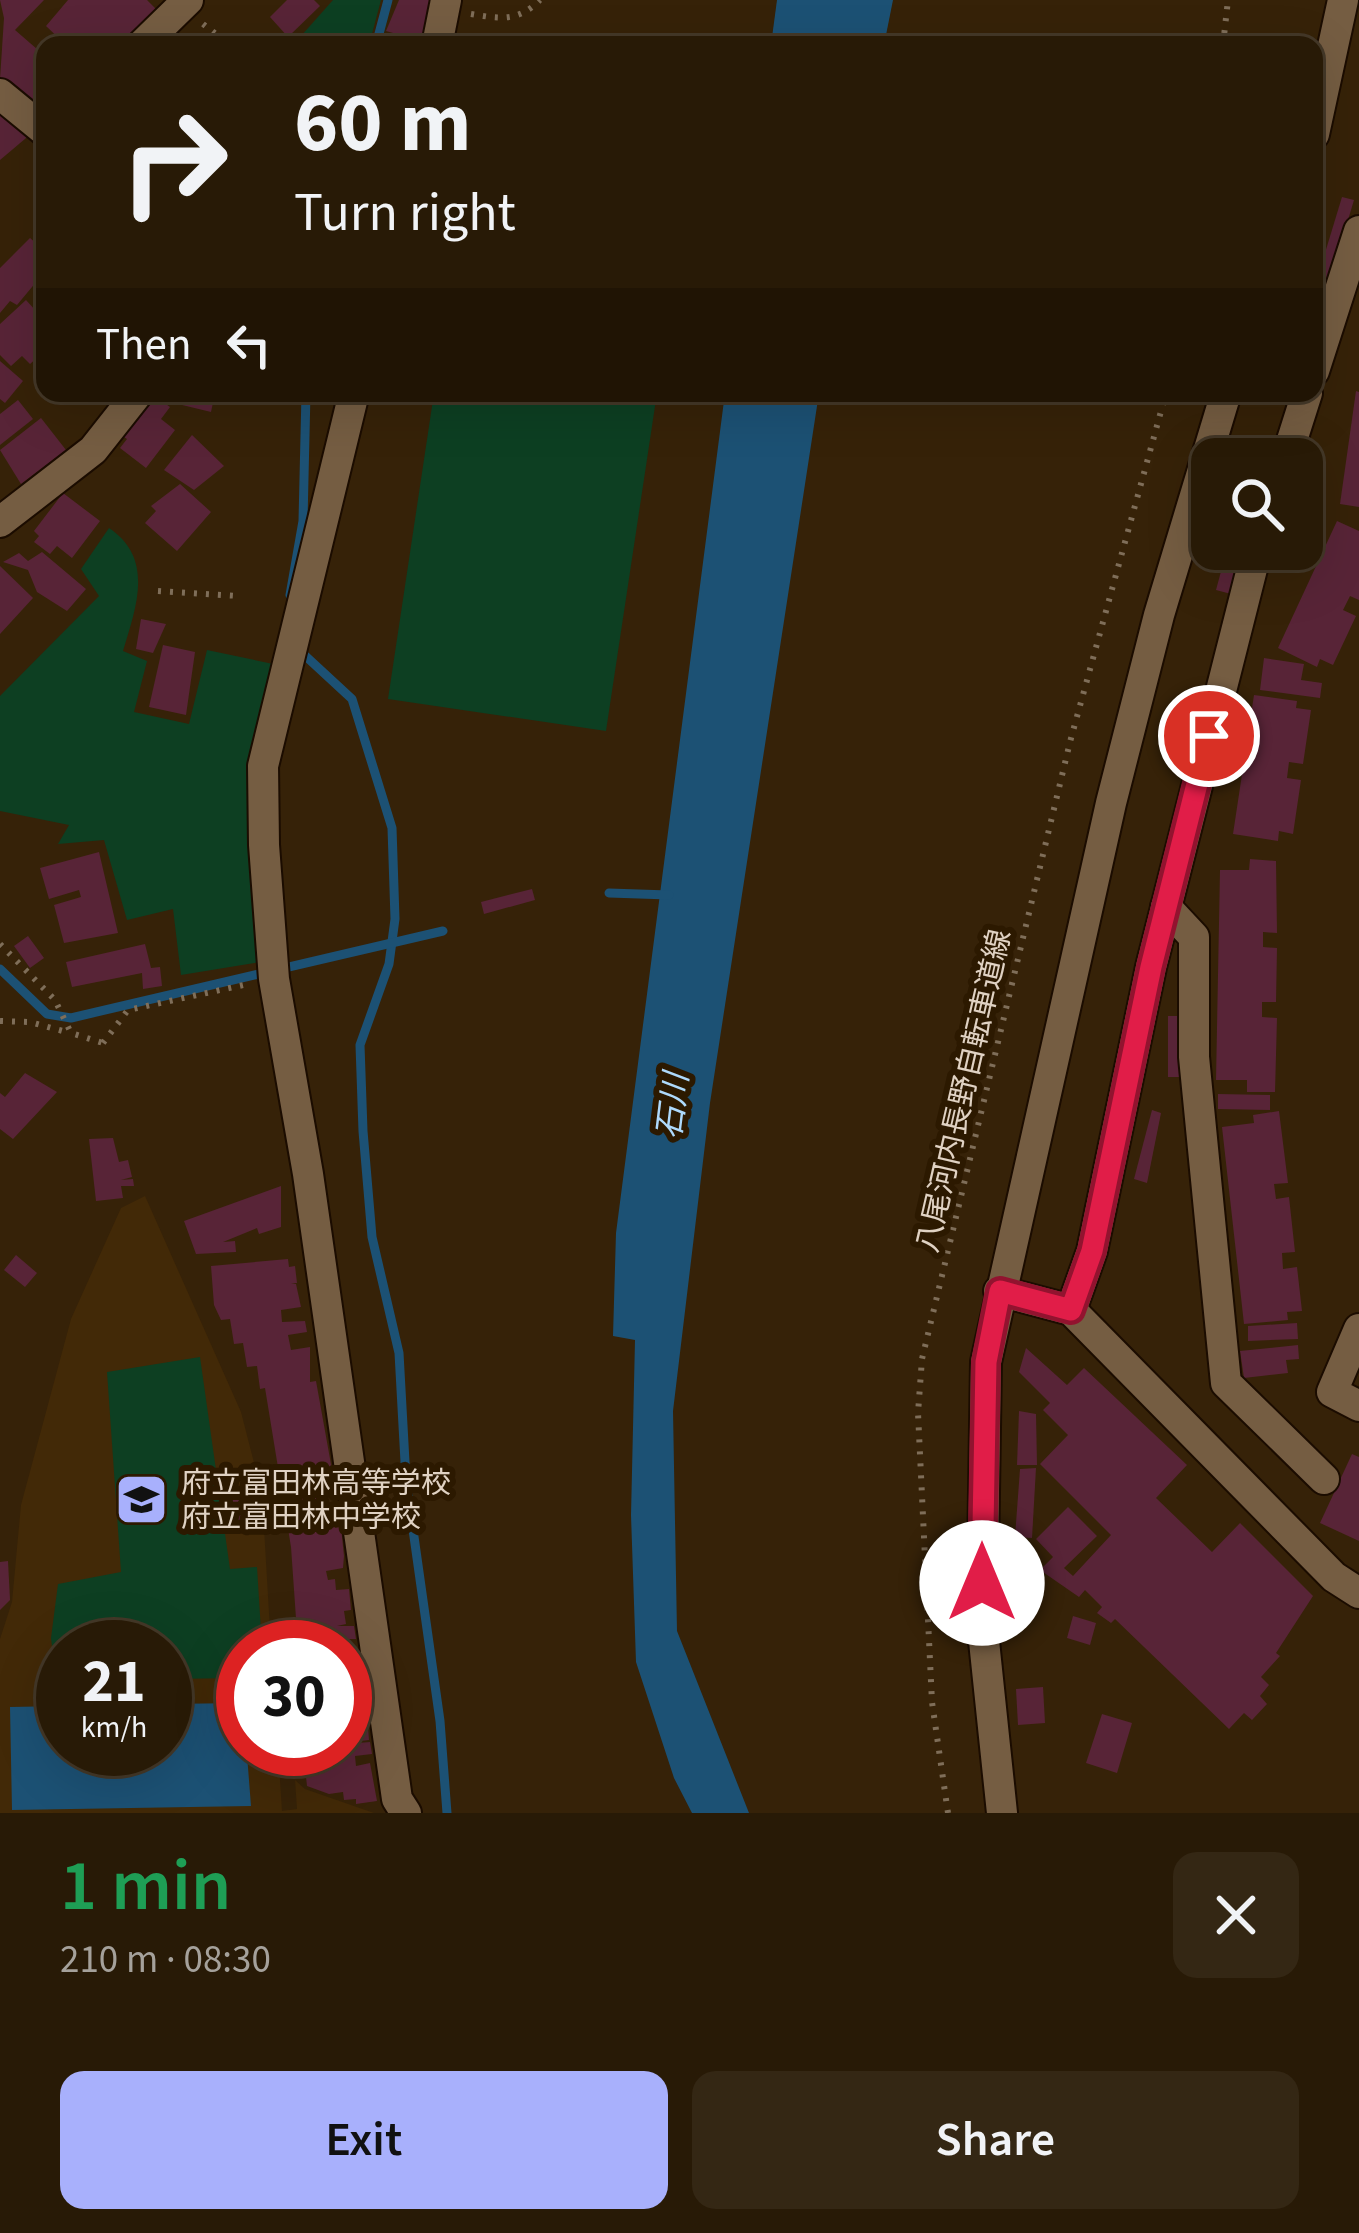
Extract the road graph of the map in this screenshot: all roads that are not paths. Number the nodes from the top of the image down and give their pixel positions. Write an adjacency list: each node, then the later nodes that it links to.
1 (188, 0): 4 (street)
2 (1343, 0): 6 (street)
3 (445, 5): 5 (street)
4 (151, 36)
5 (439, 36)
6 (1323, 92)
7 (0, 94): 8 (street)
8 (36, 124)
9 (1359, 231): 10 (street)
10 (1323, 343)
11 (131, 402): 16 (street)
12 (352, 402): 25 (street)
13 (1223, 402): 19 (street)
14 (1304, 402): 15 (street)
15 (1293, 438)
16 (0, 522)
17 (1252, 570): 18 (street)
18 (1166, 907): 20 (street); 23 (street)
19 (1000, 1291): 20 (street); 26 (street)
20 (1071, 1310): 24 (street)
21 (1359, 1329): 22 (street)
22 (1359, 1406)
23 (1324, 1480)
24 (1359, 1593)
25 (406, 1813)
26 (1002, 1813)

